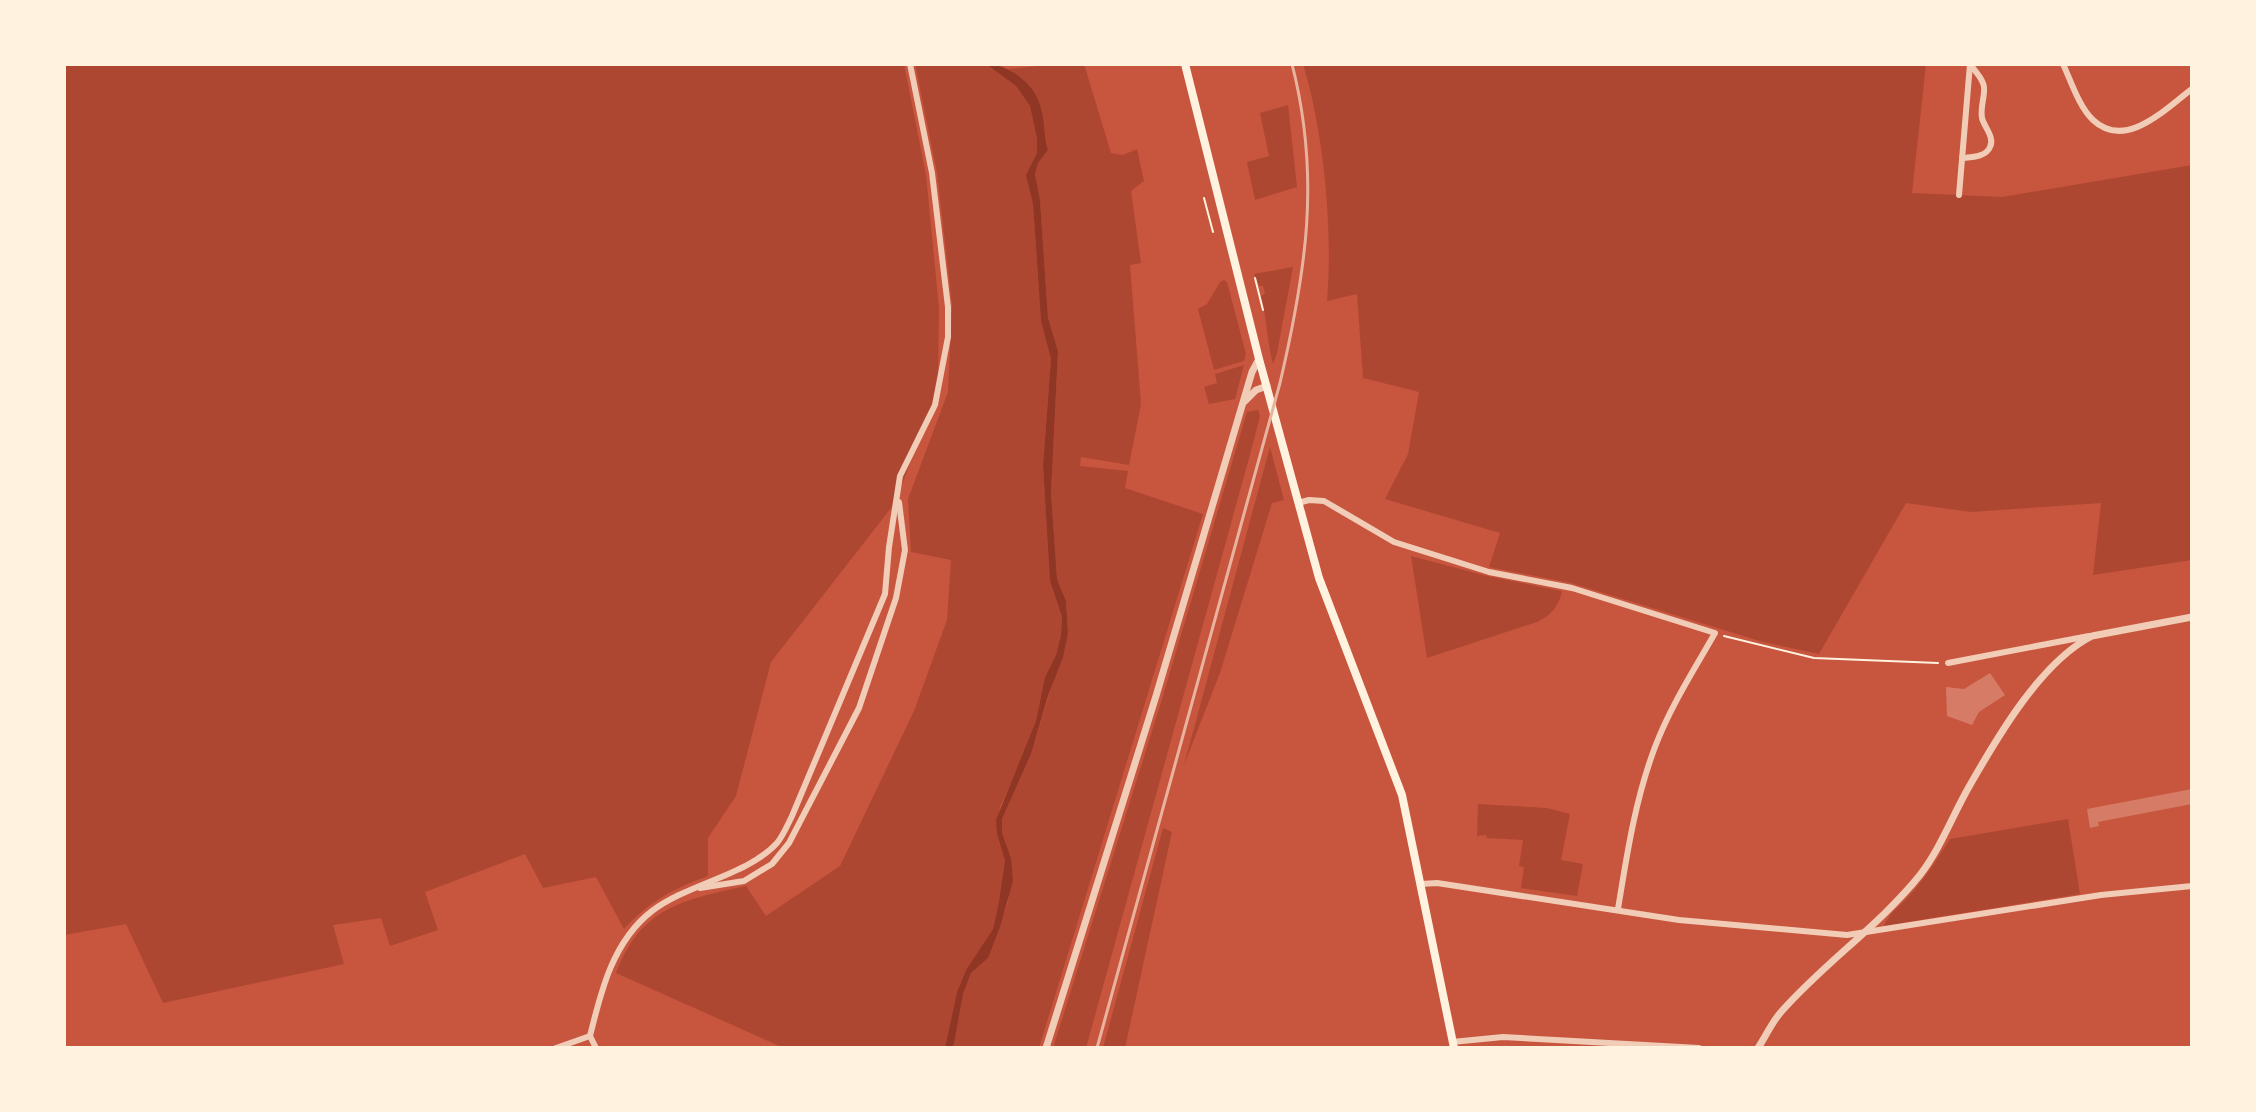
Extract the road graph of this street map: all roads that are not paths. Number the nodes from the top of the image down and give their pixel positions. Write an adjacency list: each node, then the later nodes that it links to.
1 (910, 64): 11 (street)
2 (1185, 64): 8 (main road)
3 (1970, 64): 6 (street); 6 (street)
4 (2063, 64): 5 (street)
5 (2192, 89)
6 (1962, 158): 7 (street)
7 (1959, 195)
8 (1259, 359): 9 (main road); 10 (street)
9 (1267, 386): 10 (street); 12 (main road)
10 (1242, 406): 25 (street)
11 (898, 493): 18 (street); 18 (street)
12 (1298, 503): 16 (main road); 19 (street)
13 (2192, 617): 14 (street)
14 (2092, 636): 15 (street); 20 (street)
15 (1948, 663)
16 (1421, 884): 19 (street); 22 (main road)
17 (2192, 886): 20 (street)
18 (693, 889): 21 (street)
19 (1618, 909): 20 (street)
20 (1860, 935): 27 (street)
21 (590, 1036): 23 (street); 24 (street)
22 (1453, 1045): 26 (street)
23 (556, 1048)
24 (596, 1048)
25 (1046, 1048)
26 (1699, 1048)
27 (1758, 1048)

